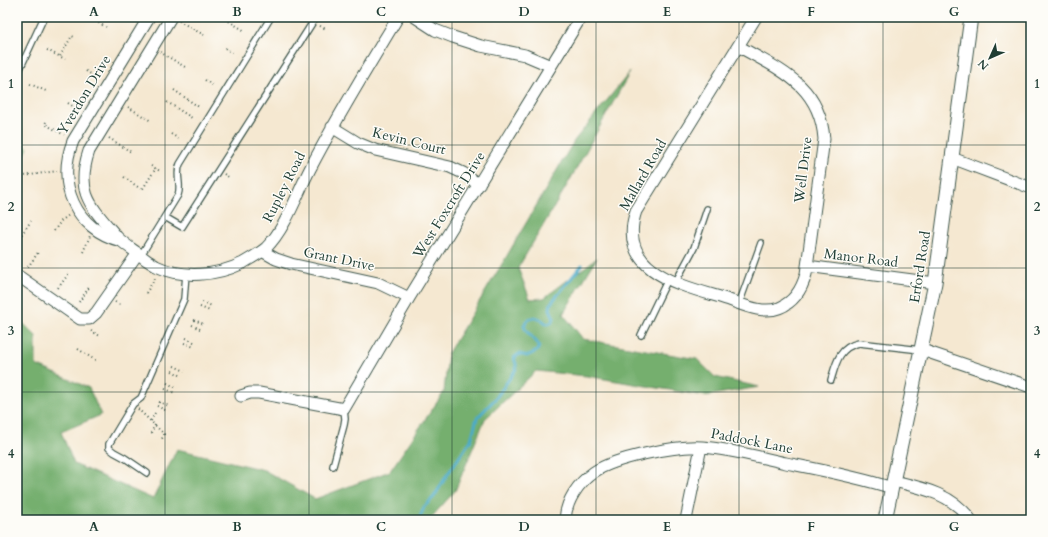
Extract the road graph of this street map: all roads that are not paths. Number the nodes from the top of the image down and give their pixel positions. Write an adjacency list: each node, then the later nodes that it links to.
1 (44, 17): 13 (lane)
2 (149, 17): 20 (street, Yverdon Drive)
3 (270, 17): 19 (lane)
4 (316, 17): 19 (lane)
5 (398, 17): 14 (street, Rupley Road)
6 (415, 17): 12 (street)
7 (581, 17): 12 (street, West Foxcroft Drive)
8 (756, 17): 11 (street, Mallard Road)
9 (971, 17): 15 (street, Erford Road)
10 (176, 19): 20 (street, Yverdon Drive)
11 (738, 46): 24 (street, Well Drive); 27 (street, Mallard Road)
12 (551, 66): 16 (street, West Foxcroft Drive)
13 (17, 75)
14 (332, 127): 16 (street, Kevin Court); 22 (street, Rupley Road)
15 (952, 158): 17 (street); 28 (street, Erford Road)
16 (479, 185): 29 (street, West Foxcroft Drive)
17 (1031, 188)
18 (707, 209): 27 (lane)
19 (165, 216): 23 (lane)
20 (121, 241): 23 (street, Yverdon Drive)
21 (761, 243): 30 (lane)
22 (262, 251): 25 (street, Rupley Road); 29 (street, Grant Drive)
23 (139, 254): 25 (street, Rupley Road); 26 (street)
24 (807, 266): 28 (street, Manor Road); 30 (street, Mallard Road)
25 (186, 274): 39 (lane)
26 (17, 275)
27 (671, 281): 30 (street, Mallard Road); 31 (lane)
28 (935, 282): 32 (street, Erford Road)
29 (409, 298): 36 (street, West Foxcroft Drive)
30 (739, 304)
31 (640, 335)
32 (922, 350): 33 (lane); 34 (street); 40 (street, Erford Road)
33 (831, 380)
34 (1031, 387)
35 (241, 396): 36 (street)
36 (344, 409): 38 (lane)
37 (701, 447): 40 (street, Paddock Lane); 41 (street, Paddock Lane); 42 (street)
38 (334, 466)
39 (147, 473)
40 (893, 484): 43 (street, Erford Road); 44 (street, Paddock Lane)
41 (565, 520)
42 (686, 520)
43 (885, 520)
44 (971, 520)

